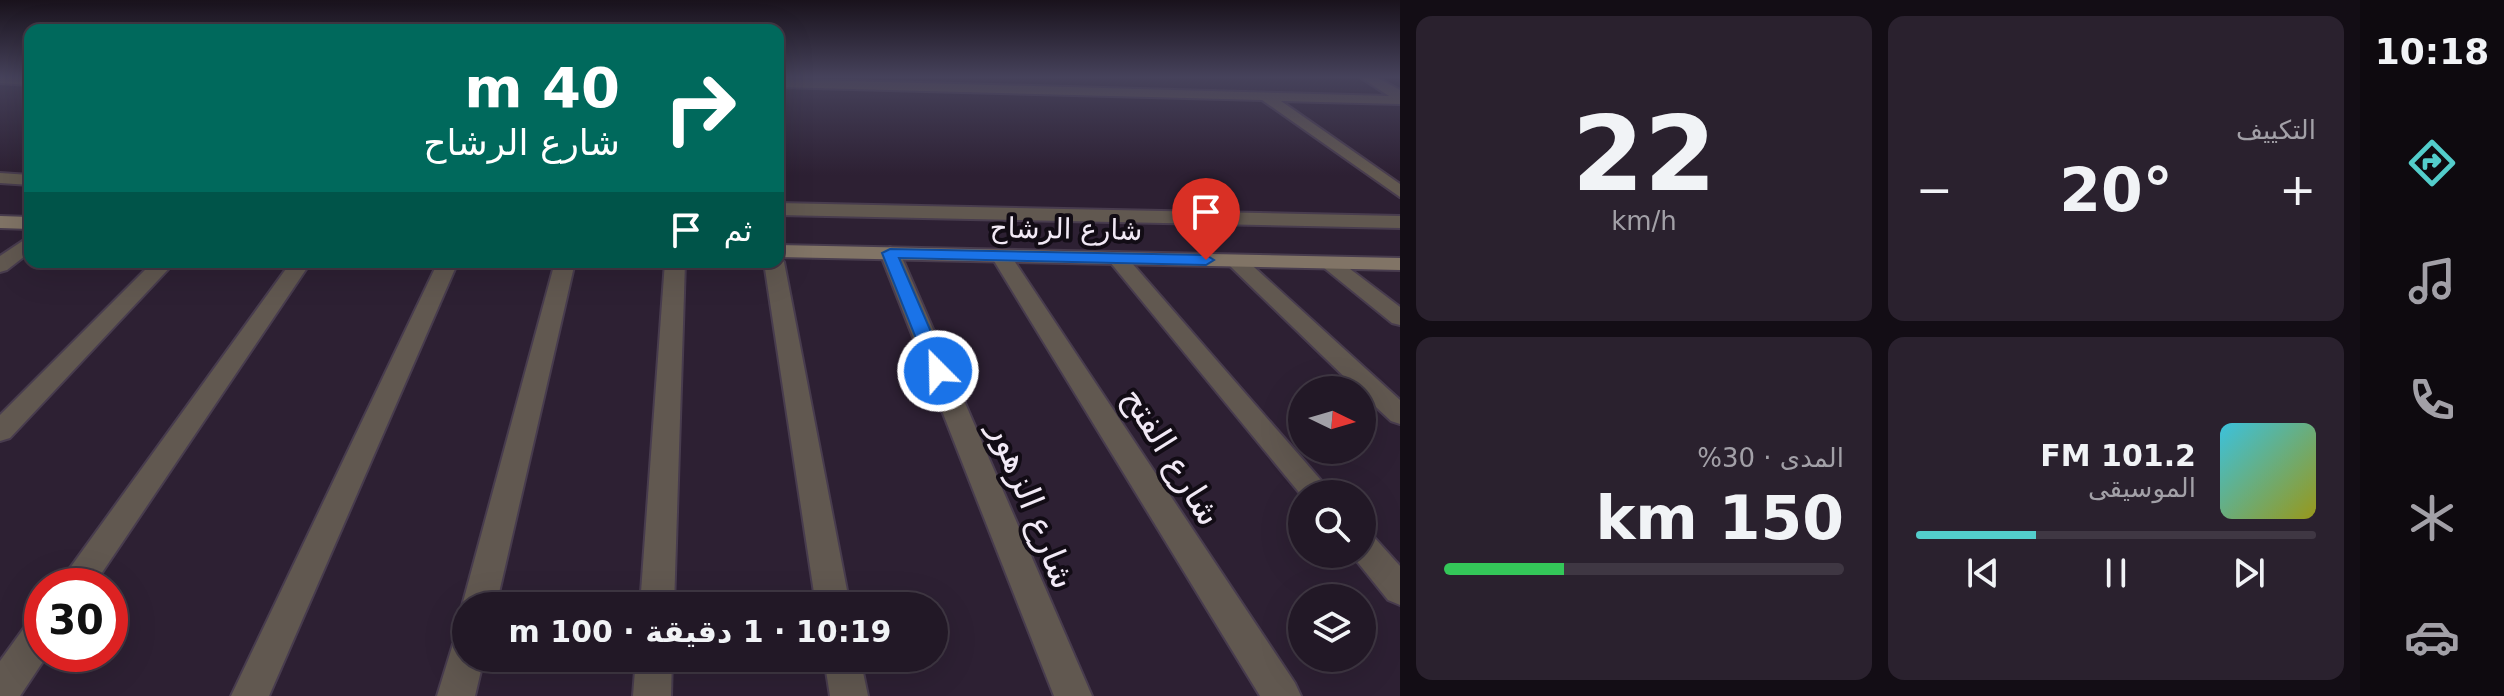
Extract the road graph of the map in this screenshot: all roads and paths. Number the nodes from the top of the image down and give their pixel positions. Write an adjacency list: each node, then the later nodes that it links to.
1 (1284, 109): 4 (street)
2 (0, 178): 3 (street)
3 (24, 180)
4 (1400, 192)
5 (784, 209): 7 (street, شارع الرشاح)
6 (0, 222): 8 (street)
7 (1400, 222)
8 (24, 223)
9 (24, 247): 17 (street)
10 (784, 251): 11 (street, شارع الرشاح)
11 (890, 253): 12 (street, شارع الرشاح); 43 (street, شارع الزهور)
12 (1001, 256): 13 (street, شارع الرشاح); 44 (street, شارع الفتح)
13 (1117, 258): 14 (street, شارع الرشاح); 27 (street)
14 (1236, 261): 15 (street, شارع الرشاح); 25 (street)
15 (1330, 263): 16 (street, شارع الرشاح); 24 (street)
16 (1400, 264)
17 (0, 266)
18 (159, 268): 26 (street)
19 (297, 268): 29 (street)
20 (445, 268): 39 (street)
21 (564, 268): 31 (street)
22 (675, 268): 32 (street)
23 (775, 268): 33 (street)
24 (1400, 318)
25 (1400, 415)
26 (0, 431)
27 (1306, 480)
28 (1376, 562): 30 (street)
29 (87, 568)
30 (1400, 590)
31 (482, 592)
32 (658, 592)
33 (831, 592)
34 (24, 658): 38 (street)
35 (462, 672): 40 (street)
36 (653, 672): 41 (street)
37 (845, 672): 42 (street)
38 (0, 693)
39 (250, 696)
40 (456, 696)
41 (652, 696)
42 (849, 696)
43 (1073, 696)
44 (1282, 696)

